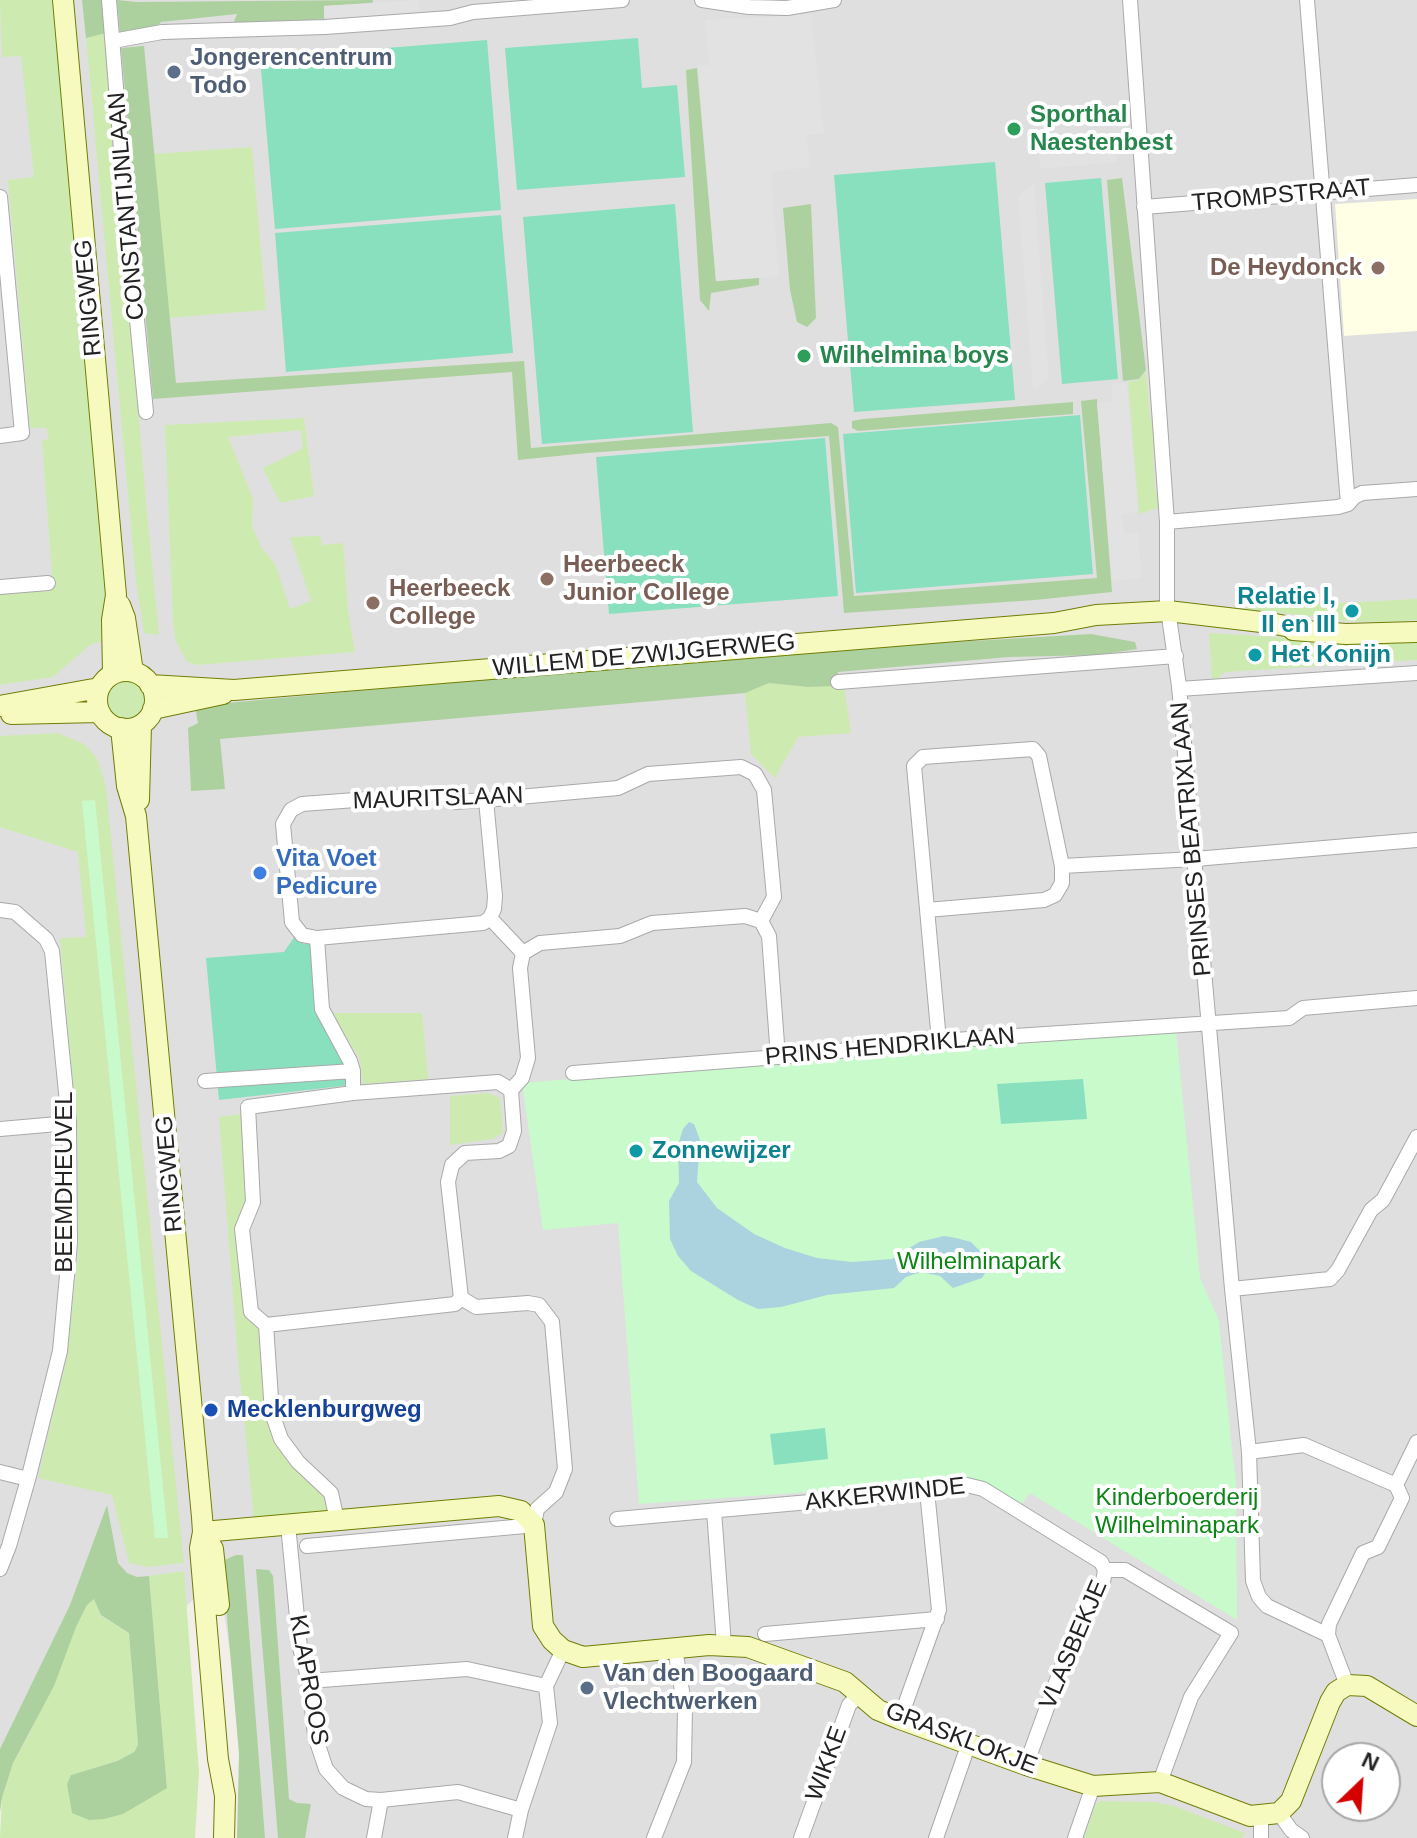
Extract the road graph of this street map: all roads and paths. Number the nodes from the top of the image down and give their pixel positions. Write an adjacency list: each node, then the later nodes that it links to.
1 (63, 0): 24 (main road, RINGWEG)
2 (109, 0): 8 (street, CONSTANTIJNLAAN)
3 (622, 0): 8 (street)
4 (702, 0): 5 (street)
5 (834, 0)
6 (1130, 0): 12 (street, PRINSES BEATRIXLAAN)
7 (1307, 0): 10 (street)
8 (113, 41): 13 (street, CONSTANTIJNLAAN)
9 (1417, 185): 10 (street, TROMPSTRAAT)
10 (1321, 193): 12 (street, TROMPSTRAAT); 16 (street)
11 (0, 197): 14 (street)
12 (1144, 207): 17 (street, PRINSES BEATRIXLAAN)
13 (146, 412)
14 (0, 436)
15 (1417, 489): 16 (street)
16 (1348, 504): 17 (street)
17 (1167, 522): 20 (street, PRINSES BEATRIXLAAN)
18 (48, 583): 19 (street)
19 (0, 587)
20 (1169, 617): 21 (main road, WILLEM DE ZWIJGERWEG); 22 (street, PRINSES BEATRIXLAAN); 28 (main road, WILLEM DE ZWIJGERWEG)
21 (1417, 632)
22 (1176, 656): 25 (street); 27 (street, PRINSES BEATRIXLAAN)
23 (1417, 673): 27 (street)
24 (115, 678): 26 (main road); 29 (main road); 30 (main road)
25 (838, 682)
26 (150, 685): 28 (main road, WILLEM DE ZWIJGERWEG); 32 (main road)
27 (1179, 689): 35 (street, PRINSES BEATRIXLAAN)
28 (234, 690): 32 (main road, WILLEM DE ZWIJGERWEG)
29 (0, 706)
30 (99, 712): 31 (main road); 32 (main road)
31 (0, 714)
32 (138, 721): 69 (main road, RINGWEG)
33 (486, 800): 39 (street); 40 (street, MAURITSLAAN); 41 (street, MAURITSLAAN)
34 (1417, 840): 35 (street)
35 (1195, 859): 36 (street); 44 (street, PRINSES BEATRIXLAAN)
36 (1062, 866): 38 (street); 38 (street)
37 (0, 910): 52 (street, BEEMDHEUVEL)
38 (927, 910): 45 (street)
39 (490, 918): 41 (street); 42 (street)
40 (761, 921): 42 (street); 46 (street)
41 (317, 938): 47 (street)
42 (523, 953): 50 (street)
43 (1417, 998): 44 (street, PRINS HENDRIKLAAN)
44 (1208, 1024): 45 (street, PRINS HENDRIKLAAN); 55 (street, PRINSES BEATRIXLAAN)
45 (939, 1041): 46 (street, PRINS HENDRIKLAAN)
46 (778, 1057): 48 (street, PRINS HENDRIKLAAN)
47 (353, 1071): 49 (street); 51 (street)
48 (573, 1073)
49 (205, 1081)
50 (511, 1090): 51 (street); 56 (street)
51 (353, 1093): 57 (street)
52 (69, 1123): 53 (street); 61 (street, BEEMDHEUVEL)
53 (0, 1129)
54 (1417, 1137): 55 (street)
55 (1232, 1289): 59 (street, PRINSES BEATRIXLAAN)
56 (461, 1298): 57 (street); 68 (street)
57 (266, 1325): 66 (street)
58 (1417, 1442): 62 (street)
59 (1249, 1452): 62 (street); 76 (street, PRINSES BEATRIXLAAN)
60 (0, 1472): 61 (street)
61 (28, 1479): 72 (street, BEEMDHEUVEL)
62 (1396, 1485): 76 (street)
63 (927, 1491): 64 (street, AKKERWINDE); 73 (street, AKKERWINDE); 74 (street)
64 (714, 1511): 65 (street, AKKERWINDE); 77 (street)
65 (617, 1519)
66 (344, 1520): 67 (main road); 68 (main road); 70 (street)
67 (288, 1525): 69 (main road); 80 (street, KLAPROOS)
68 (529, 1525): 70 (street); 79 (main road)
69 (203, 1532): 94 (main road, RINGWEG)
70 (352, 1541): 71 (street)
71 (307, 1546)
72 (0, 1569)
73 (1105, 1570): 87 (street, VLASBEKJE); 88 (street, AKKERWINDE)
74 (937, 1619): 75 (street); 85 (street)
75 (765, 1634)
76 (1328, 1635): 81 (street)
77 (724, 1645): 78 (main road, GRASKLOKJE); 83 (main road, GRASKLOKJE)
78 (675, 1649): 79 (main road, GRASKLOKJE); 96 (street)
79 (563, 1650): 82 (street)
80 (309, 1681): 82 (street); 90 (street, KLAPROOS)
81 (1347, 1685): 84 (main road); 92 (main road)
82 (546, 1686): 91 (street)
83 (860, 1694): 85 (main road, GRASKLOKJE); 97 (street, WIKKE)
84 (1417, 1716)
85 (900, 1719): 86 (main road, GRASKLOKJE)
86 (969, 1743): 87 (main road, GRASKLOKJE); 98 (street)
87 (1026, 1765): 89 (main road, GRASKLOKJE)
88 (1160, 1782): 89 (main road, GRASKLOKJE); 92 (main road, GRASKLOKJE)
89 (1093, 1786): 99 (street)
90 (381, 1800): 91 (street, KLAPROOS); 95 (street)
91 (521, 1810): 93 (street)
92 (1267, 1823): 100 (street)
93 (518, 1837)
94 (224, 1838)
95 (374, 1838)
96 (654, 1838)
97 (801, 1838)
98 (936, 1838)
99 (1075, 1838)
100 (1302, 1838)

